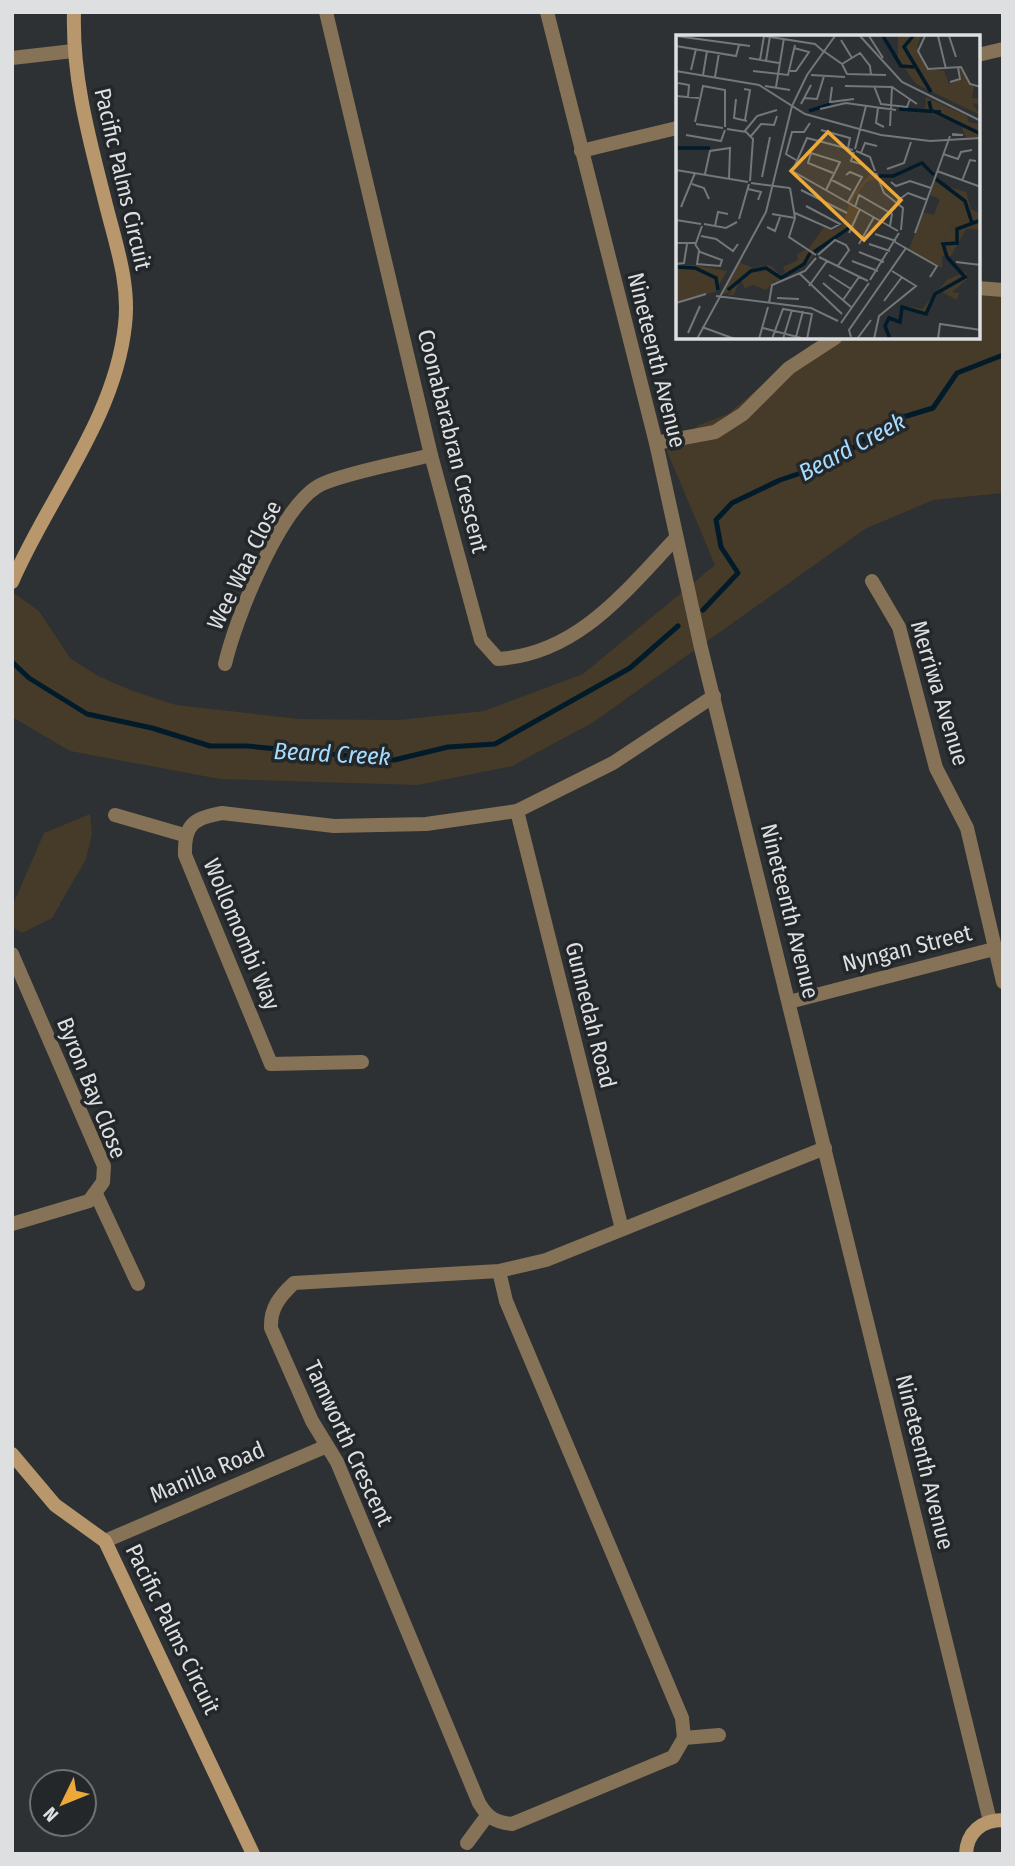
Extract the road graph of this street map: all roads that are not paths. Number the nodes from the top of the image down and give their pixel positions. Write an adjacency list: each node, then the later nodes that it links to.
1 (74, 12): 5 (street, Pacific Palms Circuit)
2 (326, 12): 14 (street, Coonabarabran Crescent)
3 (547, 12): 9 (street, Nineteenth Avenue)
4 (1003, 49): 6 (street)
5 (73, 51): 7 (street); 17 (street, Pacific Palms Circuit)
6 (980, 55)
7 (12, 58)
8 (676, 128): 9 (street)
9 (580, 151): 13 (street, Nineteenth Avenue)
10 (980, 288): 11 (street)
11 (1003, 290)
12 (832, 340): 13 (street)
13 (656, 443): 15 (street, Nineteenth Avenue)
14 (431, 455): 15 (street, Coonabarabran Crescent); 18 (street, Wee Waa Close)
15 (676, 540): 19 (street, Nineteenth Avenue)
16 (872, 581): 23 (street, Merriwa Avenue)
17 (12, 582)
18 (225, 664)
19 (714, 696): 20 (street, Wollomombi Way); 26 (street, Nineteenth Avenue)
20 (517, 811): 22 (street, Wollomombi Way); 31 (street, Gunnedah Road)
21 (115, 816): 22 (street)
22 (184, 835): 27 (street, Wollomombi Way)
23 (995, 950): 25 (street, Merriwa Avenue); 26 (street, Nyngan Street)
24 (12, 954): 29 (street, Byron Bay Close)
25 (1003, 982)
26 (789, 1002): 28 (street, Nineteenth Avenue)
27 (362, 1062)
28 (825, 1148): 31 (street, Tamworth Crescent); 40 (street, Nineteenth Avenue)
29 (96, 1194): 30 (street, Byron Bay Close); 33 (street)
30 (12, 1224)
31 (622, 1229): 32 (street, Tamworth Crescent)
32 (499, 1271): 34 (street, Tamworth Crescent); 38 (street)
33 (138, 1284)
34 (327, 1446): 36 (street, Manilla Road); 39 (street, Tamworth Crescent)
35 (12, 1454): 36 (street, Pacific Palms Circuit)
36 (105, 1541): 42 (street, Pacific Palms Circuit)
37 (719, 1735): 38 (street)
38 (684, 1738): 39 (street)
39 (487, 1816): 41 (street)
40 (996, 1821): 43 (street)
41 (467, 1843)
42 (253, 1854)
43 (966, 1854)

